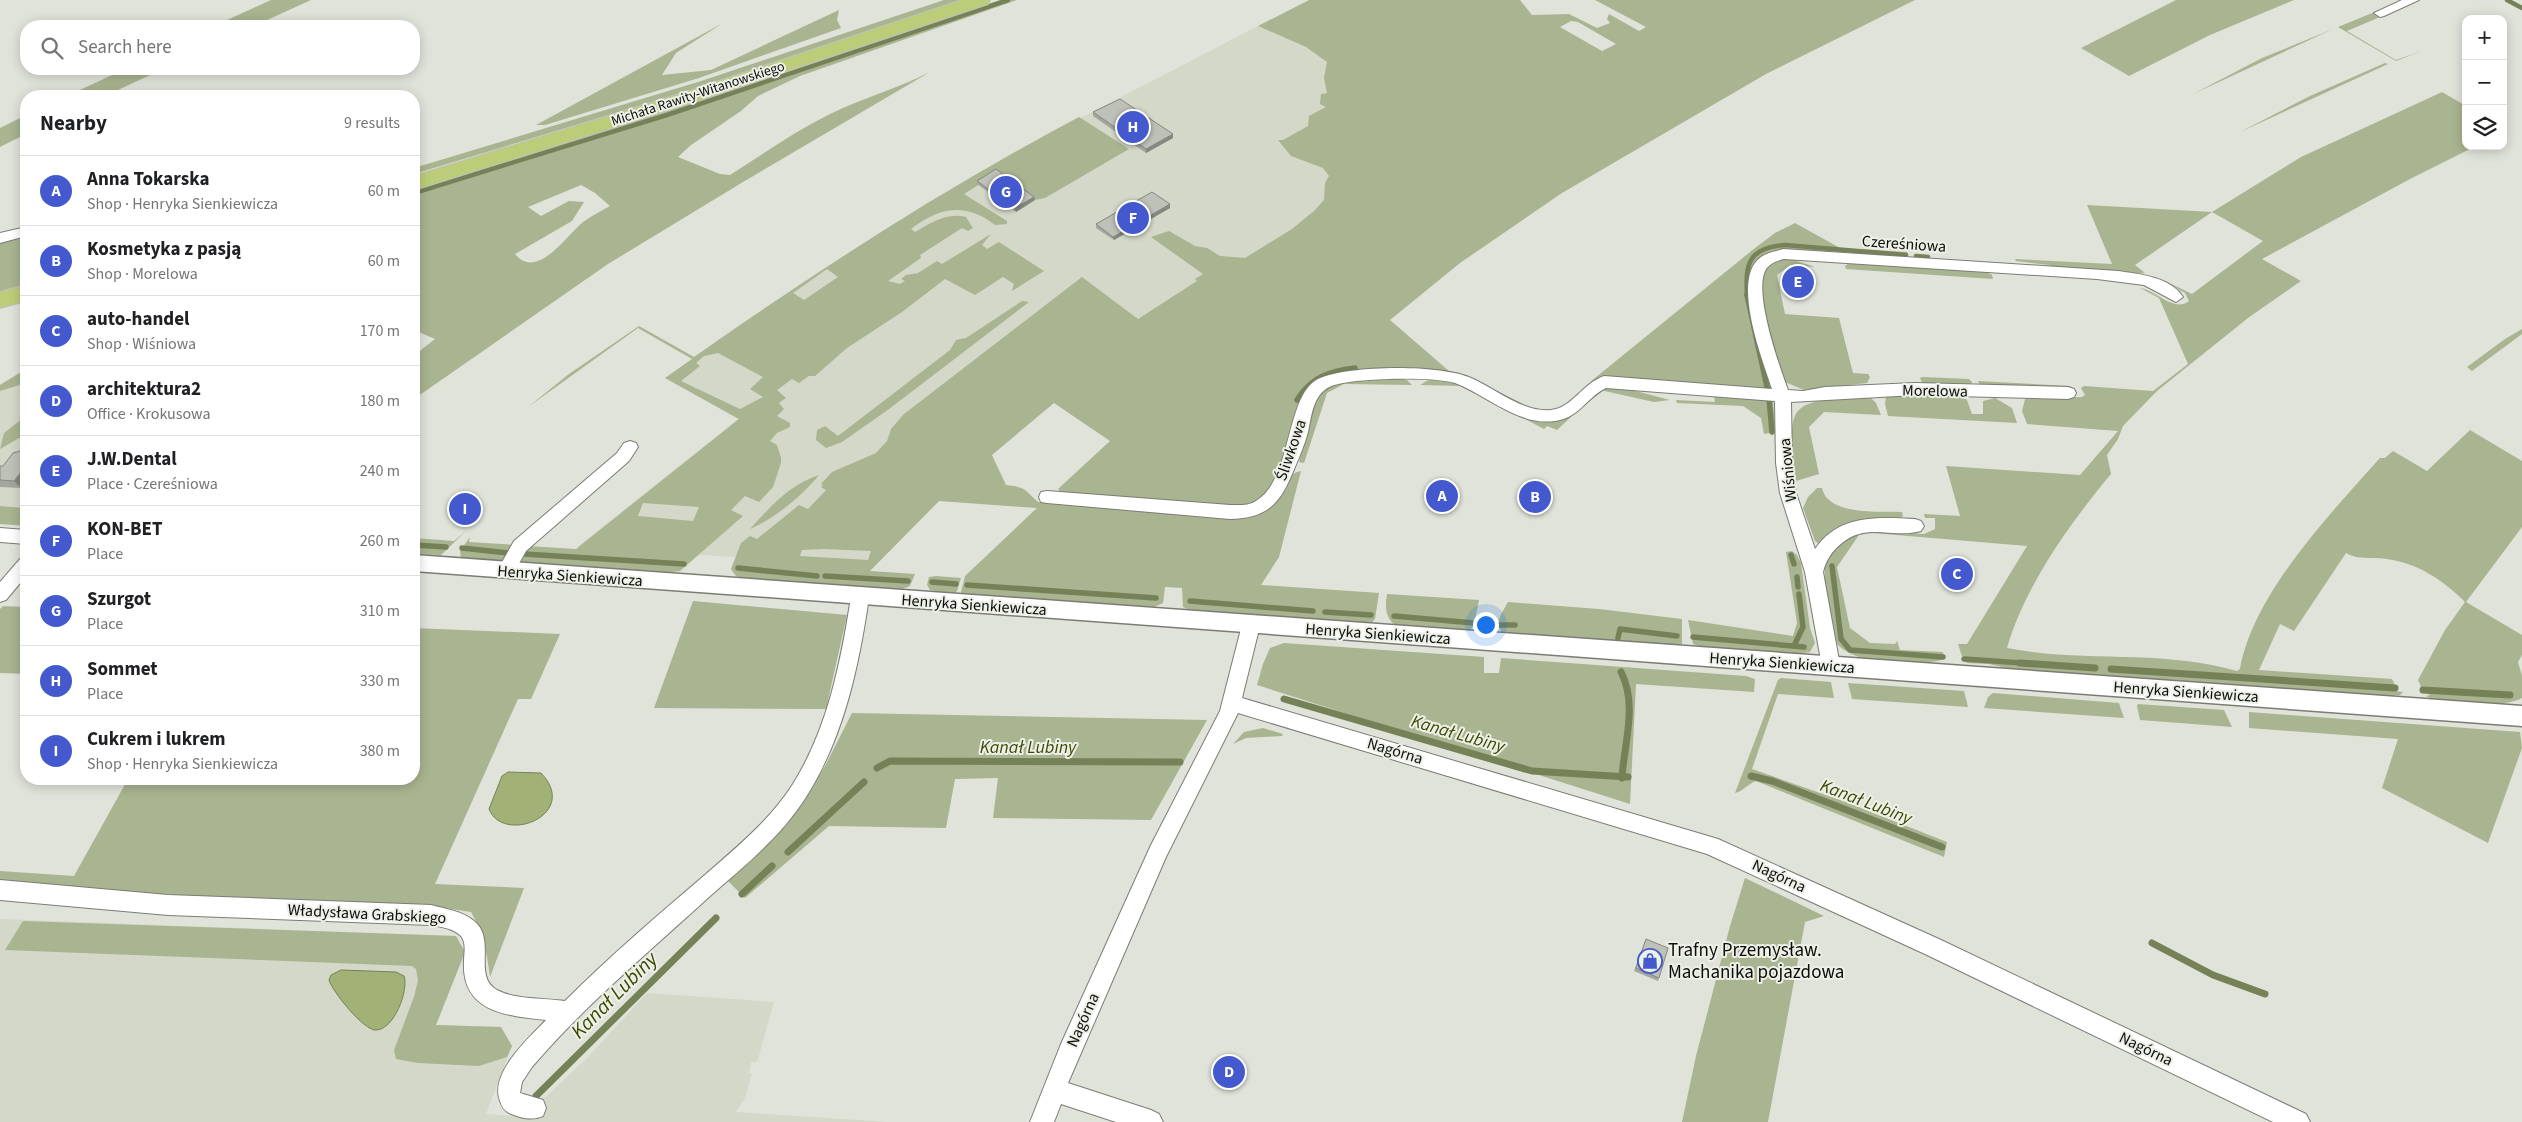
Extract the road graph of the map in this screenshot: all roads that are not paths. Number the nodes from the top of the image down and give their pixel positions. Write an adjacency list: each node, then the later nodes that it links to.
1 (981, 0): 4 (main road, Michała Rawity-Witanowskiego)
2 (2413, 0): 3 (street)
3 (2380, 13)
4 (420, 181)
5 (20, 233): 6 (street)
6 (0, 238)
7 (20, 295): 9 (main road)
8 (2176, 297): 13 (street, Czereśniowa)
9 (0, 300)
10 (20, 302): 11 (street)
11 (0, 306)
12 (2068, 393): 14 (street, Morelowa)
13 (1782, 394): 14 (street, Morelowa); 15 (street, Morelowa); 16 (street, Wiśniowa)
14 (1803, 397): 16 (street)
15 (1308, 400): 18 (street, Śliwkowa)
16 (1784, 414): 25 (street, Wiśniowa)
17 (630, 447): 24 (street)
18 (1047, 497)
19 (1915, 526): 25 (street)
20 (0, 535): 21 (street)
21 (20, 537)
22 (420, 564): 24 (street, Henryka Sienkiewicza)
23 (20, 571): 26 (street)
24 (506, 571): 27 (street, Henryka Sienkiewicza)
25 (1814, 572): 29 (street, Wiśniowa)
26 (0, 595)
27 (860, 597): 28 (street, Henryka Sienkiewicza); 33 (street)
28 (1251, 625): 29 (street, Henryka Sienkiewicza); 30 (street, Nagórna)
29 (1831, 666): 31 (street, Henryka Sienkiewicza)
30 (1233, 703): 34 (street, Nagórna); 38 (street, Nagórna)
31 (2522, 716)
32 (0, 890): 33 (street, Władysława Grabskiego)
33 (569, 1012): 35 (street)
34 (1054, 1090): 36 (street, Nagórna); 37 (street)
35 (535, 1108)
36 (1042, 1122)
37 (1151, 1122)
38 (2298, 1122)

